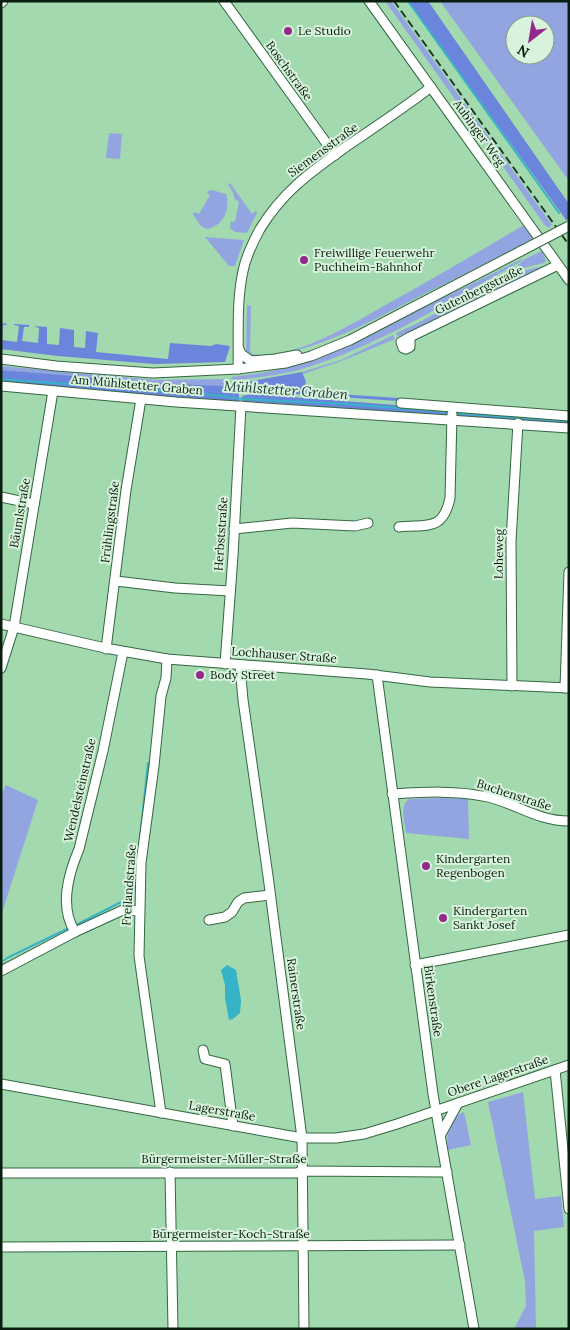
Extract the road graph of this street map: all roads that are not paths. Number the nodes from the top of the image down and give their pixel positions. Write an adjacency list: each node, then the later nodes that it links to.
1 (224, 1): 4 (street, Boschstraße)
2 (368, 1): 3 (street, Aubinger Weg)
3 (431, 88): 4 (street, Siemensstraße); 6 (street, Aubinger Weg)
4 (335, 155): 10 (street, Siemensstraße)
5 (569, 226): 9 (street, bridge)
6 (558, 265): 7 (street, Aubinger Weg); 8 (street, Gutenbergstraße)
7 (569, 280)
8 (410, 336)
9 (350, 340): 10 (street); 12 (street)
10 (239, 346): 12 (street, Siemensstraße)
11 (1, 359): 12 (street)
12 (238, 369)
13 (1, 386): 14 (street, Am Mühlstetter Graben)
14 (53, 391): 15 (street, Am Mühlstetter Graben); 23 (street, Bäumlstraße)
15 (140, 399): 17 (street, Am Mühlstetter Graben); 28 (street, Frühlingstraße)
16 (401, 404): 18 (street, Am Mühlstetter Graben)
17 (241, 406): 18 (street, Am Mühlstetter Graben); 26 (street, Herbststraße)
18 (452, 413): 19 (street, Am Mühlstetter Graben); 20 (street, Am Mühlstetter Graben); 25 (street)
19 (569, 416)
20 (518, 423): 21 (street, Am Mühlstetter Graben); 39 (street, Loheweg)
21 (569, 428)
22 (1, 497): 23 (street)
23 (34, 504): 31 (street, Bäumlstraße)
24 (368, 523): 26 (street)
25 (399, 528)
26 (234, 529): 29 (street, Herbststraße)
27 (569, 572): 40 (street)
28 (116, 581): 29 (street); 32 (street, Frühlingstraße)
29 (230, 591): 35 (street, Herbststraße)
30 (1, 624): 31 (street, Lochhauser Straße)
31 (14, 628): 32 (street, Lochhauser Straße); 37 (street, Bäumlstraße)
32 (106, 649): 33 (street, Lochhauser Straße)
33 (123, 652): 34 (street, Lochhauser Straße); 46 (street, Wendelsteinstraße)
34 (167, 659): 35 (street, Lochhauser Straße); 44 (street, Freilandstraße)
35 (225, 664): 36 (street, Lochhauser Straße)
36 (240, 665): 38 (street, Lochhauser Straße); 43 (street, Rainerstraße)
37 (1, 668)
38 (377, 675): 39 (street, Lochhauser Straße); 41 (street, Birkenstraße)
39 (512, 686): 40 (street, Lochhauser Straße)
40 (567, 688)
41 (392, 794): 42 (street, Buchenstraße); 48 (street, Birkenstraße)
42 (569, 822)
43 (270, 895): 45 (street); 59 (street, Rainerstraße)
44 (139, 911): 46 (street); 56 (street, Freilandstraße)
45 (209, 920)
46 (72, 928): 49 (street)
47 (569, 935): 48 (street)
48 (415, 965): 55 (street, Birkenstraße)
49 (1, 971)
50 (203, 1050): 57 (street)
51 (569, 1065): 52 (street, Obere Lagerstraße)
52 (555, 1070): 54 (street, Obere Lagerstraße); 60 (street)
53 (1, 1084): 56 (street, Lagerstraße)
54 (458, 1103): 55 (street, Obere Lagerstraße); 58 (street)
55 (436, 1110): 58 (street, Birkenstraße); 59 (street, Lagerstraße)
56 (161, 1113): 57 (street, Lagerstraße)
57 (233, 1126): 59 (street, Lagerstraße)
58 (440, 1134): 63 (street, Birkenstraße)
59 (302, 1138): 61 (street, Rainerstraße)
60 (565, 1144): 65 (street)
61 (301, 1171): 62 (street, Bürgermeister-Müller-Straße); 63 (street, Bürgermeister-Müller-Straße); 68 (street, Rainerstraße)
62 (170, 1172): 64 (street, Bürgermeister-Müller-Straße); 70 (street)
63 (446, 1172): 67 (street, Birkenstraße)
64 (1, 1173)
65 (568, 1188): 66 (street)
66 (569, 1209)
67 (460, 1245): 68 (street, Bürgermeister-Koch-Straße); 73 (street, Birkenstraße)
68 (302, 1246): 70 (street, Bürgermeister-Koch-Straße); 72 (street, Rainerstraße)
69 (1, 1247): 70 (street, Bürgermeister-Koch-Straße)
70 (172, 1247): 71 (street)
71 (173, 1329)
72 (304, 1329)
73 (474, 1329)

